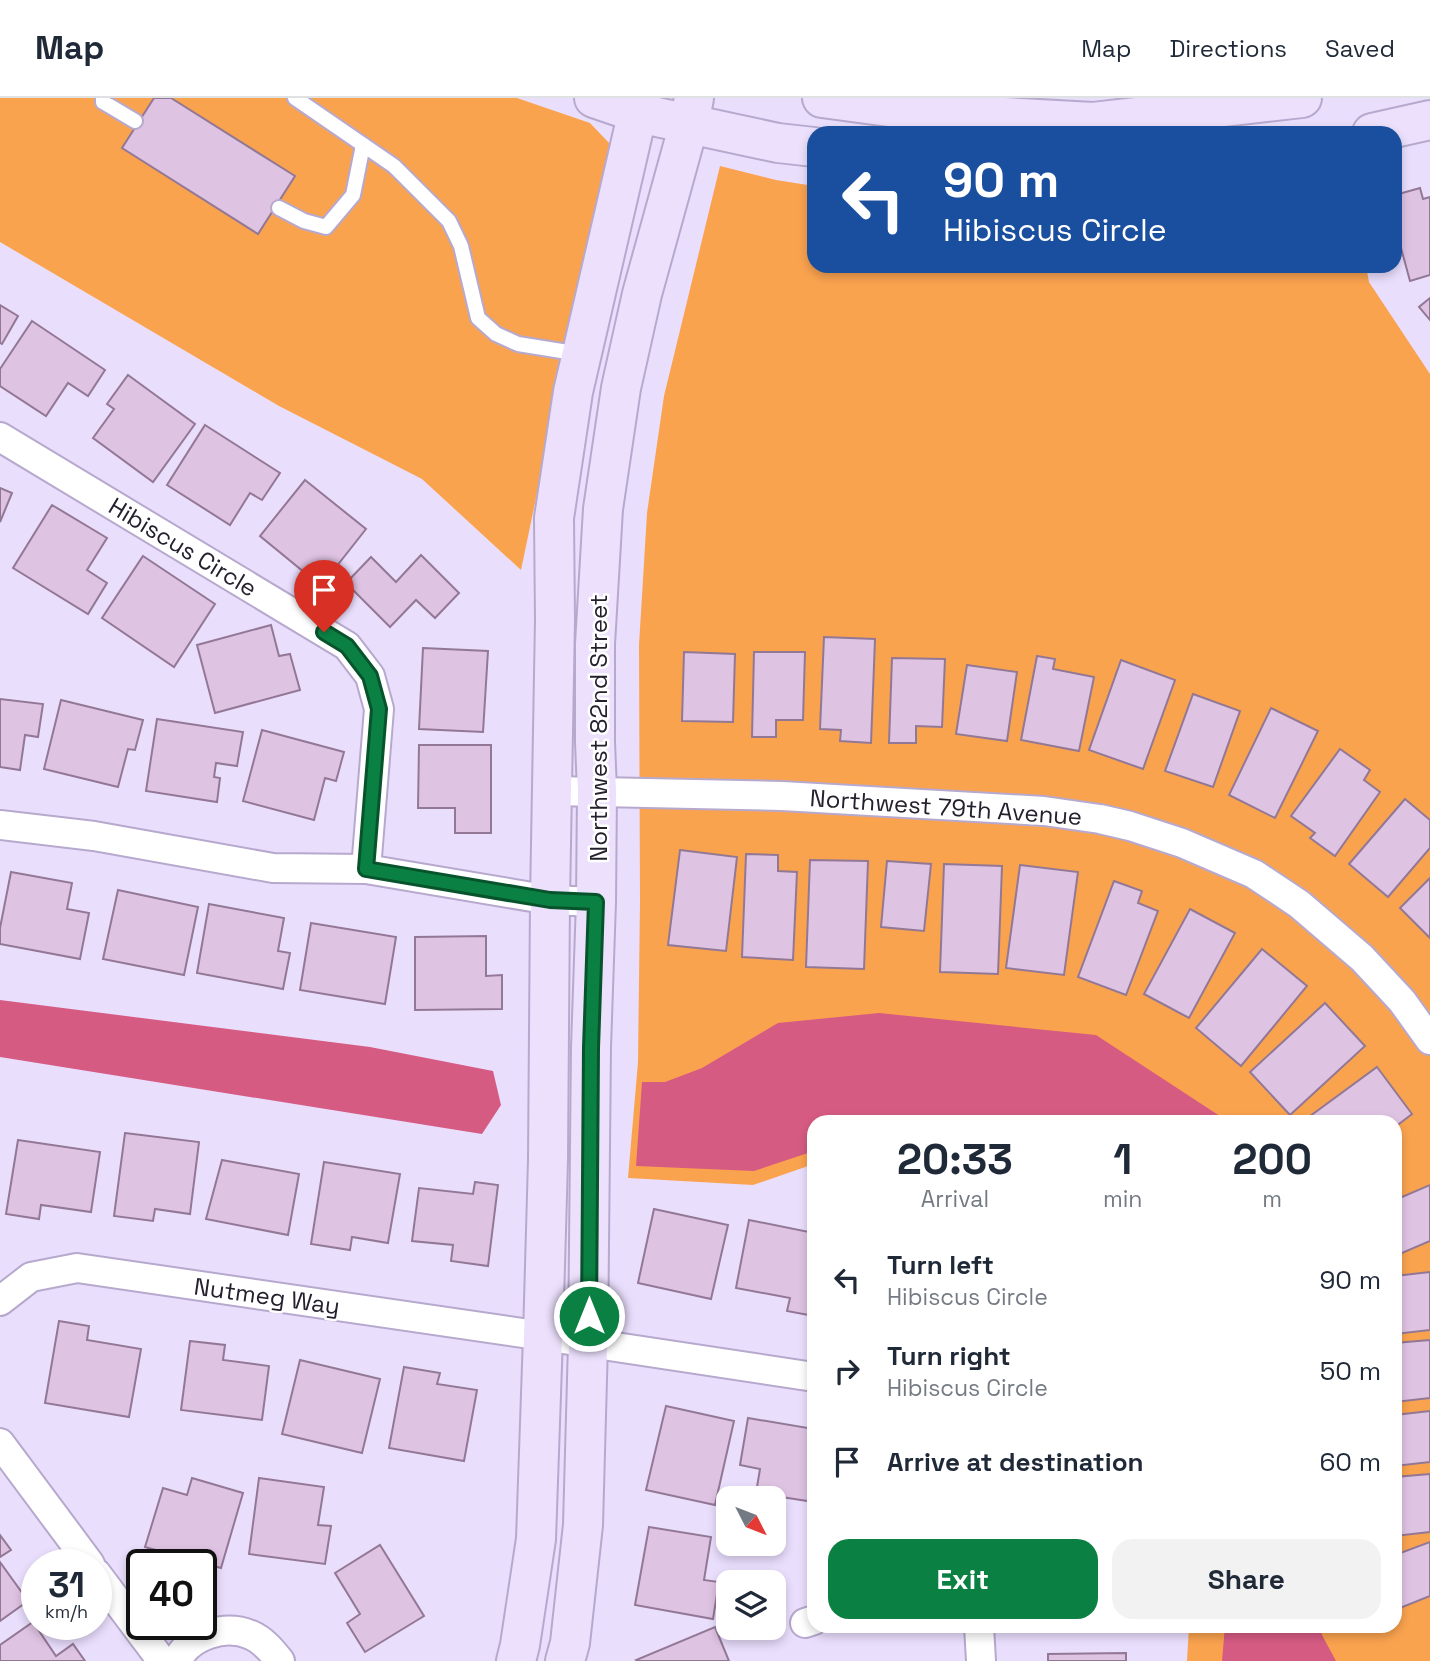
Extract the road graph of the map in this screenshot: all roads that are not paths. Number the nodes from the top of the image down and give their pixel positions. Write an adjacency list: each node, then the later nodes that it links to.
1 (103, 98): 9 (lane)
2 (295, 98): 11 (lane)
3 (594, 98): 6 (street)
4 (822, 98): 5 (street)
5 (1302, 98)
6 (639, 106): 7 (street); 14 (street, Northwest 82nd Street)
7 (691, 111): 12 (street); 17 (street, Northwest 82nd Street)
8 (1430, 120): 10 (street)
9 (135, 121)
10 (1402, 126)
11 (363, 145): 13 (lane); 14 (lane)
12 (807, 146)
13 (279, 208)
14 (581, 354): 16 (street, Northwest 82nd Street)
15 (0, 437): 19 (street, Hibiscus Circle)
16 (552, 791): 17 (street, Northwest 79th Avenue); 20 (street, Northwest 82nd Street)
17 (597, 791): 21 (street, Northwest 82nd Street); 22 (street, Northwest 79th Avenue)
18 (0, 825): 19 (street)
19 (366, 869): 20 (street)
20 (550, 900): 21 (street); 24 (street, Northwest 82nd Street)
21 (596, 902): 25 (street, Northwest 82nd Street)
22 (1430, 1040)
23 (0, 1301): 24 (street, Nutmeg Way)
24 (543, 1336): 25 (street, Nutmeg Way); 34 (street, Northwest 82nd Street)
25 (588, 1343): 26 (street, Nutmeg Way); 35 (street, Northwest 82nd Street)
26 (807, 1376)
27 (0, 1443): 28 (street)
28 (79, 1549)
29 (112, 1594): 31 (street)
30 (979, 1633): 36 (street)
31 (162, 1661)
32 (177, 1661): 33 (street)
33 (280, 1661)
34 (516, 1661)
35 (565, 1661)
36 (981, 1661)

